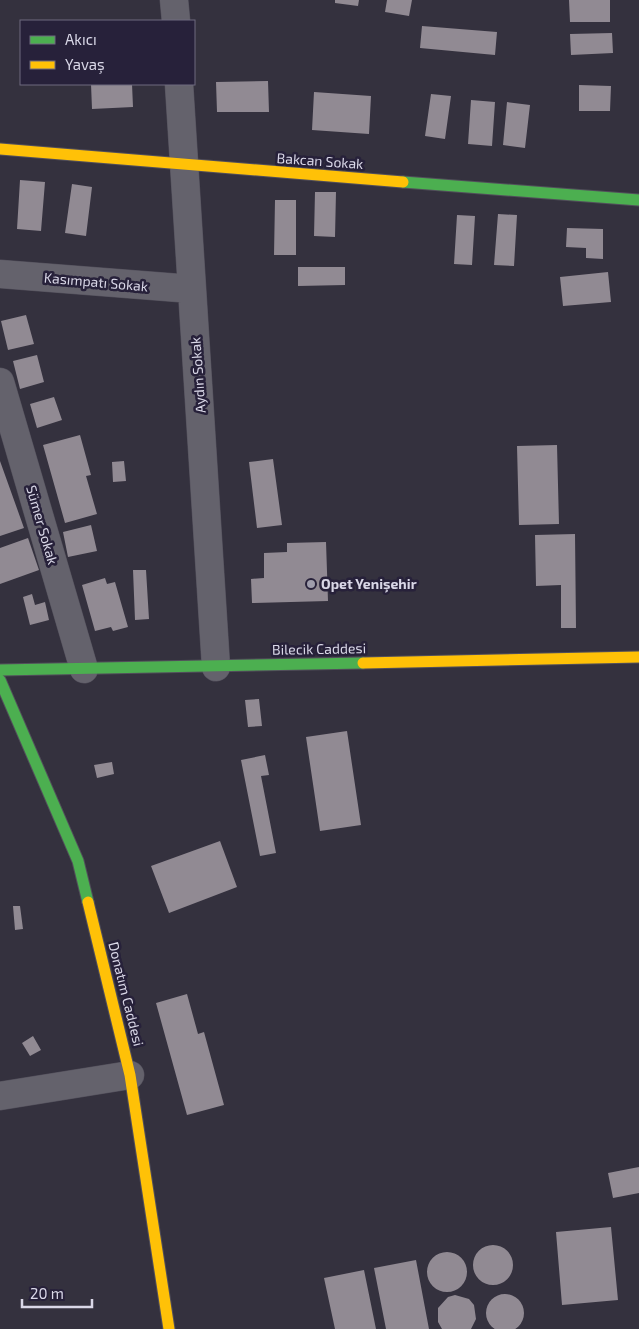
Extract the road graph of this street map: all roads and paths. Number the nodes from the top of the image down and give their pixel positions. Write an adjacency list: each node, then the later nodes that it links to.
1 (174, 0): 2 (street)
2 (176, 20)
3 (180, 85): 5 (street, Aydın Sokak)
4 (0, 149): 5 (street, Bakcan Sokak)
5 (185, 166): 6 (street, Bakcan Sokak); 8 (street, Aydın Sokak)
6 (639, 200)
7 (0, 274): 8 (street, Kasımpatı Sokak)
8 (192, 290): 11 (street, Aydın Sokak)
9 (0, 382): 12 (street, Sümer Sokak)
10 (639, 658): 11 (street, Bilecik Caddesi)
11 (216, 667): 12 (street, Bilecik Caddesi)
12 (84, 669): 13 (street, Bilecik Caddesi)
13 (0, 670)
14 (0, 680): 15 (street, Donatım Caddesi)
15 (130, 1075): 16 (street); 17 (street, Donatım Caddesi)
16 (0, 1096)
17 (169, 1329)

